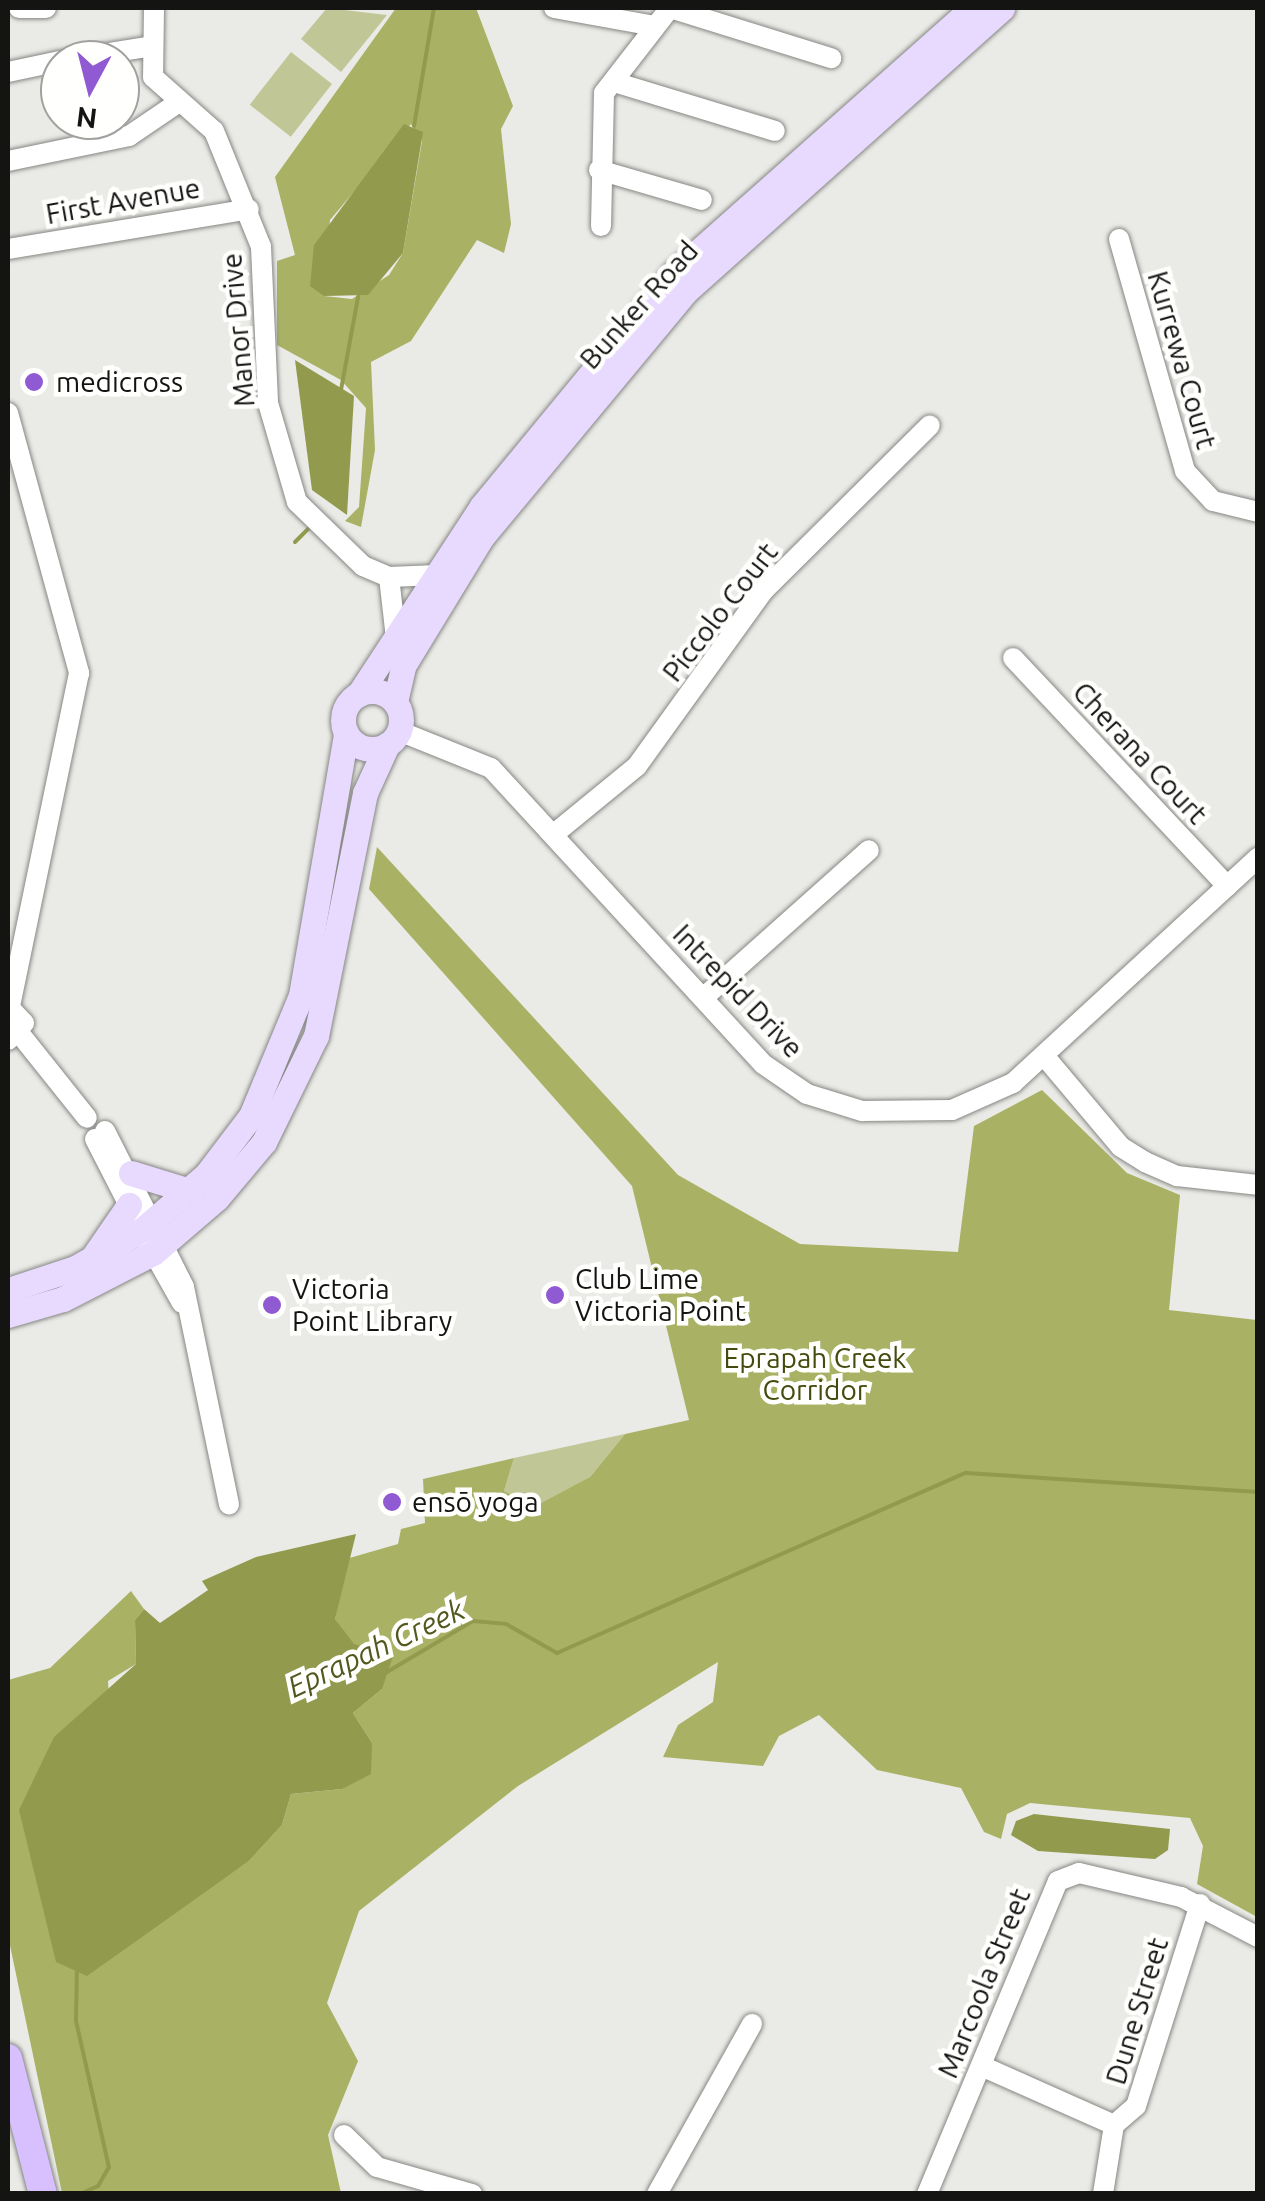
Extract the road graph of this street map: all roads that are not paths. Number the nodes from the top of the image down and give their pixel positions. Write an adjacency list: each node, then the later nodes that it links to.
1 (19, 8): 2 (street)
2 (46, 8)
3 (153, 8): 9 (street)
4 (554, 8): 8 (street)
5 (670, 8): 8 (street); 11 (street)
6 (973, 8): 24 (main road, Bunker Road)
7 (1002, 8): 24 (main road, Bunker Road)
8 (655, 26): 14 (street)
9 (146, 47): 10 (street); 15 (street, Manor Drive)
10 (140, 48)
11 (830, 58)
12 (40, 65): 13 (street)
13 (8, 72)
14 (614, 82): 16 (street); 18 (street)
15 (176, 104): 17 (street); 20 (street, Manor Drive)
16 (774, 131)
17 (8, 161)
18 (599, 170): 19 (street); 21 (street)
19 (702, 200)
20 (249, 209): 23 (street, First Avenue); 29 (street, Manor Drive)
21 (601, 226)
22 (1118, 239): 27 (street, Kurrewa Court)
23 (8, 249)
24 (680, 282): 28 (main road, Bunker Road); 33 (main road, Bunker Road)
25 (8, 413): 41 (street)
26 (930, 425): 36 (street, Piccolo Court)
27 (1258, 512)
28 (437, 574): 29 (street); 30 (main road, Bunker Road)
29 (389, 577): 30 (street)
30 (396, 640): 32 (main road, Bunker Road)
31 (1013, 658): 39 (street, Cherana Court)
32 (359, 694): 33 (main road); 34 (main road)
33 (396, 702): 35 (main road)
34 (346, 734): 35 (main road); 47 (main road)
35 (393, 738): 36 (street, Intrepid Drive); 49 (main road)
36 (554, 834): 40 (street, Intrepid Drive)
37 (869, 850): 40 (street)
38 (1258, 858): 39 (street, Intrepid Drive)
39 (1228, 886): 43 (street, Intrepid Drive)
40 (703, 998): 43 (street, Intrepid Drive)
41 (8, 1006): 42 (street)
42 (14, 1037): 44 (street)
43 (1046, 1058): 46 (street)
44 (100, 1134): 45 (street); 48 (street)
45 (131, 1173): 47 (main road); 49 (street)
46 (1258, 1185)
47 (190, 1191): 49 (main road)
48 (129, 1205): 49 (street); 50 (main road)
49 (154, 1237): 50 (main road); 52 (main road); 53 (street)
50 (92, 1260): 51 (main road)
51 (8, 1290)
52 (8, 1315)
53 (229, 1504)
54 (1200, 1904): 55 (street, Marcoola Street); 58 (street, Marcoola Street); 59 (street, Dune Street)
55 (1258, 1936)
56 (752, 2024): 63 (street)
57 (8, 2058): 61 (highway)
58 (986, 2068): 59 (street); 64 (street, Marcoola Street)
59 (1114, 2125): 65 (street)
60 (344, 2135): 62 (street)
61 (43, 2194)
62 (472, 2194)
63 (658, 2194)
64 (928, 2194)
65 (1102, 2194)

